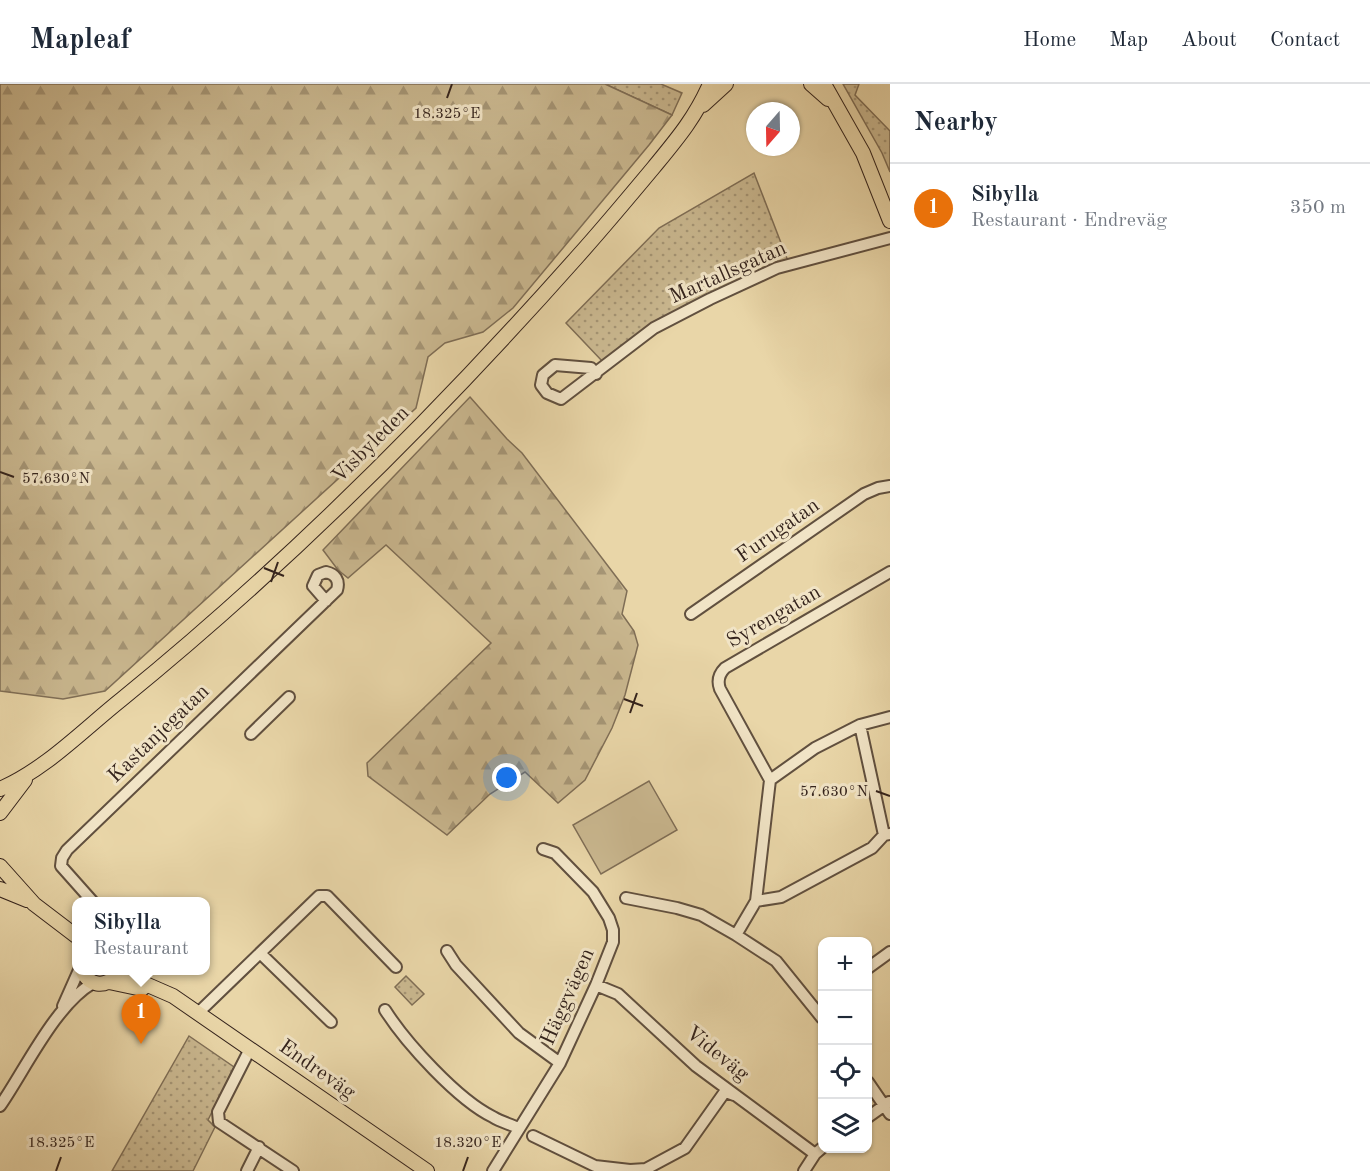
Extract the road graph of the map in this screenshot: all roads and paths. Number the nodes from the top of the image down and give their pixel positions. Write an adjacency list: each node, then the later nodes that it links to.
1 (710, 84): 6 (main road, Visbyleden)
2 (726, 84): 6 (main road, Visbyleden)
3 (811, 84): 5 (main road)
4 (824, 84): 5 (main road)
5 (834, 104): 7 (main road)
6 (699, 108): 18 (main road, Visbyleden)
7 (890, 221)
8 (890, 238): 9 (street, Martallsgatan)
9 (596, 374): 9 (street, Martallsgatan)
10 (890, 486): 13 (street, Furugatan)
11 (890, 572): 19 (street, Syrengatan)
12 (326, 601): 26 (street, Kastanjegatan)
13 (691, 614)
14 (289, 697): 17 (street)
15 (890, 717): 16 (street)
16 (860, 725): 19 (street); 22 (street)
17 (251, 734)
18 (32, 772): 20 (main road, Visbyleden); 21 (main road, Visbyleden)
19 (770, 780): 28 (street)
20 (0, 789)
21 (0, 813)
22 (887, 835): 28 (street)
23 (543, 849): 43 (street, Häggvägen)
24 (0, 866): 29 (main road)
25 (0, 889): 29 (main road)
26 (88, 897)
27 (626, 898): 31 (street)
28 (756, 901): 31 (street)
29 (34, 904): 30 (main road)
30 (72, 935)
31 (736, 935): 46 (street)
32 (447, 951): 53 (street)
33 (890, 952): 35 (street)
34 (260, 953): 36 (street); 49 (street); 51 (street)
35 (872, 965)
36 (396, 967)
37 (79, 975): 50 (street)
38 (84, 975): 42 (main road)
39 (116, 975): 41 (main road)
40 (128, 975): 45 (main road, Endreväg)
41 (109, 982): 42 (main road, Endreväg); 45 (main road, Endreväg)
42 (93, 983): 50 (street)
43 (596, 985): 53 (street, Häggvägen); 55 (street, Videväg)
44 (818, 1001): 46 (street)
45 (184, 1004): 49 (main road, Endreväg)
46 (812, 1005): 48 (street)
47 (386, 1011): 59 (street)
48 (818, 1013)
49 (198, 1014): 52 (main road, Endreväg)
50 (58, 1017): 56 (street)
51 (331, 1022)
52 (250, 1049): 61 (street); 67 (main road, Endreväg)
53 (560, 1063): 59 (street, Häggvägen)
54 (872, 1088): 57 (street)
55 (737, 1097): 62 (street, Videväg); 64 (street)
56 (0, 1106)
57 (888, 1107): 58 (street)
58 (872, 1115)
59 (518, 1128): 68 (street, Häggvägen)
60 (533, 1136): 64 (street)
61 (259, 1147): 65 (street); 66 (street)
62 (818, 1150)
63 (818, 1152): 69 (street)
64 (646, 1170)
65 (247, 1171)
66 (293, 1171)
67 (427, 1171)
68 (493, 1171)
69 (804, 1171)

